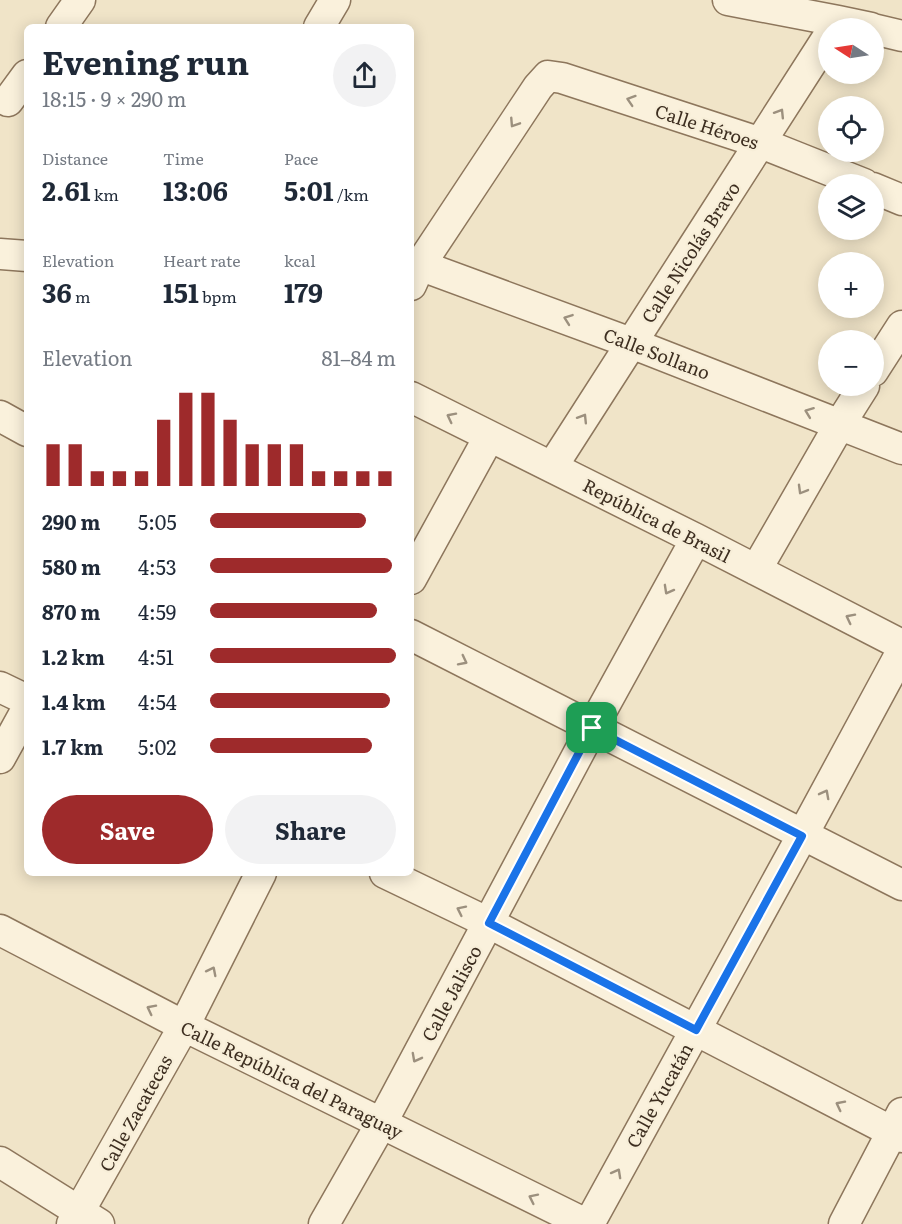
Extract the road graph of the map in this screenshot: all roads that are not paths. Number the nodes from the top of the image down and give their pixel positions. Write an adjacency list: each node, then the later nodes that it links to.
1 (80, 0): 4 (street)
2 (335, 0): 5 (street)
3 (728, 0): 6 (street)
4 (63, 24)
5 (321, 24)
6 (818, 25)
7 (884, 32): 8 (street)
8 (902, 36)
9 (818, 53): 12 (street, Calle Nicolás Bravo, one-way to 9)
10 (24, 81): 11 (street)
11 (12, 103)
12 (761, 143): 13 (street, Calle Héroes); 18 (street, Calle Héroes, one-way to 18); 20 (street, Calle Nicolás Bravo)
13 (839, 174)
14 (884, 193): 15 (street)
15 (902, 200)
16 (0, 254): 17 (street)
17 (24, 256)
18 (414, 270): 20 (street, Calle Sollano, one-way to 18)
19 (902, 326): 21 (street)
20 (631, 343): 25 (street, Calle Sollano, one-way to 20); 29 (street, Calle Nicolás Bravo, one-way to 20)
21 (884, 354)
22 (858, 396): 25 (street)
23 (414, 399): 27 (street, República de Brasil, one-way to 23)
24 (0, 417): 26 (street)
25 (840, 424): 28 (street, Calle Sollano); 31 (street, one-way to 31)
26 (24, 429)
27 (489, 437): 29 (street, República de Brasil); 32 (street)
28 (902, 449)
29 (552, 467): 30 (street, República de Brasil)
30 (696, 539): 31 (street, República de Brasil); 39 (street, Calle Jalisco, one-way to 39)
31 (756, 570): 34 (street, República de Brasil, one-way to 31)
32 (414, 574)
33 (414, 637): 39 (street, one-way to 39)
34 (902, 645)
35 (902, 651): 41 (street, Calle Yucatán, one-way to 35)
36 (0, 687): 37 (street)
37 (24, 699)
38 (24, 714): 40 (street)
39 (592, 728): 41 (street); 45 (street, Calle Jalisco)
40 (0, 758)
41 (802, 836): 44 (street); 48 (street, Calle Yucatán)
42 (259, 876): 47 (street, Calle Zacatecas, one-way to 42)
43 (391, 876): 45 (street, one-way to 43)
44 (902, 885)
45 (489, 923): 48 (street); 49 (street, Calle Jalisco, one-way to 49)
46 (0, 930): 47 (street, Calle República del Paraguay, one-way to 46)
47 (184, 1026): 49 (street, Calle República del Paraguay); 52 (street, Calle Zacatecas)
48 (696, 1030): 50 (street, one-way to 48); 54 (street, Calle Yucatán, one-way to 48)
49 (381, 1124): 53 (street, Calle Jalisco); 54 (street, Calle República del Paraguay, one-way to 49)
50 (899, 1127): 55 (street)
51 (0, 1161): 52 (street)
52 (83, 1220)
53 (324, 1224)
54 (587, 1224)
55 (844, 1224)

